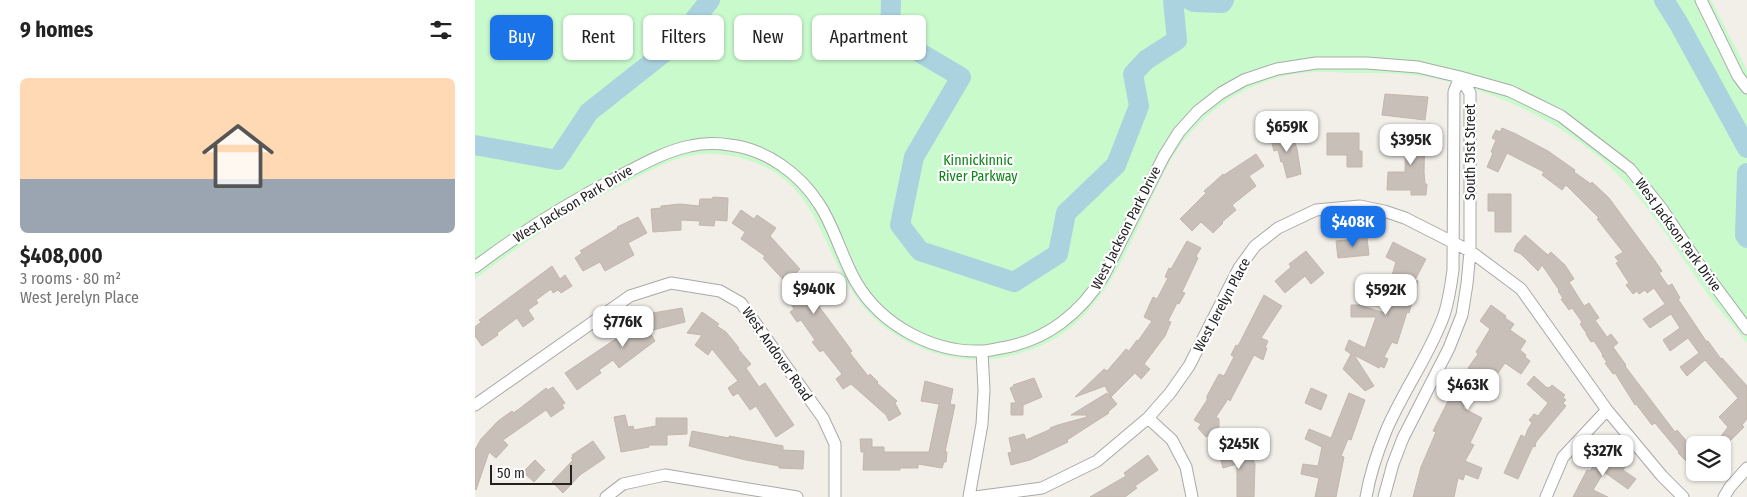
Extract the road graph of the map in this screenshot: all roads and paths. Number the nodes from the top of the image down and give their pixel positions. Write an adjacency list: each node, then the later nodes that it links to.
1 (1701, 0): 3 (street)
2 (1460, 77): 4 (street, South 51st Street); 5 (street, South 51st Street); 7 (street, West Jackson Park Drive); 8 (street, West Jackson Park Drive)
3 (1747, 88)
4 (1453, 242): 5 (street, West Jerelyn Place); 11 (street, West Jerelyn Place); 12 (street, South 51st Street)
5 (1470, 251): 10 (street, West Jerelyn Place); 13 (street, South 51st Street)
6 (475, 268): 8 (street, West Jackson Park Drive)
7 (1747, 329)
8 (982, 351): 18 (street)
9 (475, 405): 17 (street, West Andover Road)
10 (1607, 410): 23 (street); 24 (street, West Jerelyn Place)
11 (1148, 418): 19 (street, West Jerelyn Place); 20 (street)
12 (1375, 458): 13 (street); 21 (street, South 51st Street)
13 (1393, 464): 22 (street, South 51st Street)
14 (1747, 468): 25 (street)
15 (606, 497): 16 (street)
16 (797, 497)
17 (835, 497)
18 (969, 497)
19 (975, 497)
20 (1192, 497)
21 (1366, 497)
22 (1383, 497)
23 (1546, 497)
24 (1683, 497)
25 (1723, 497)

